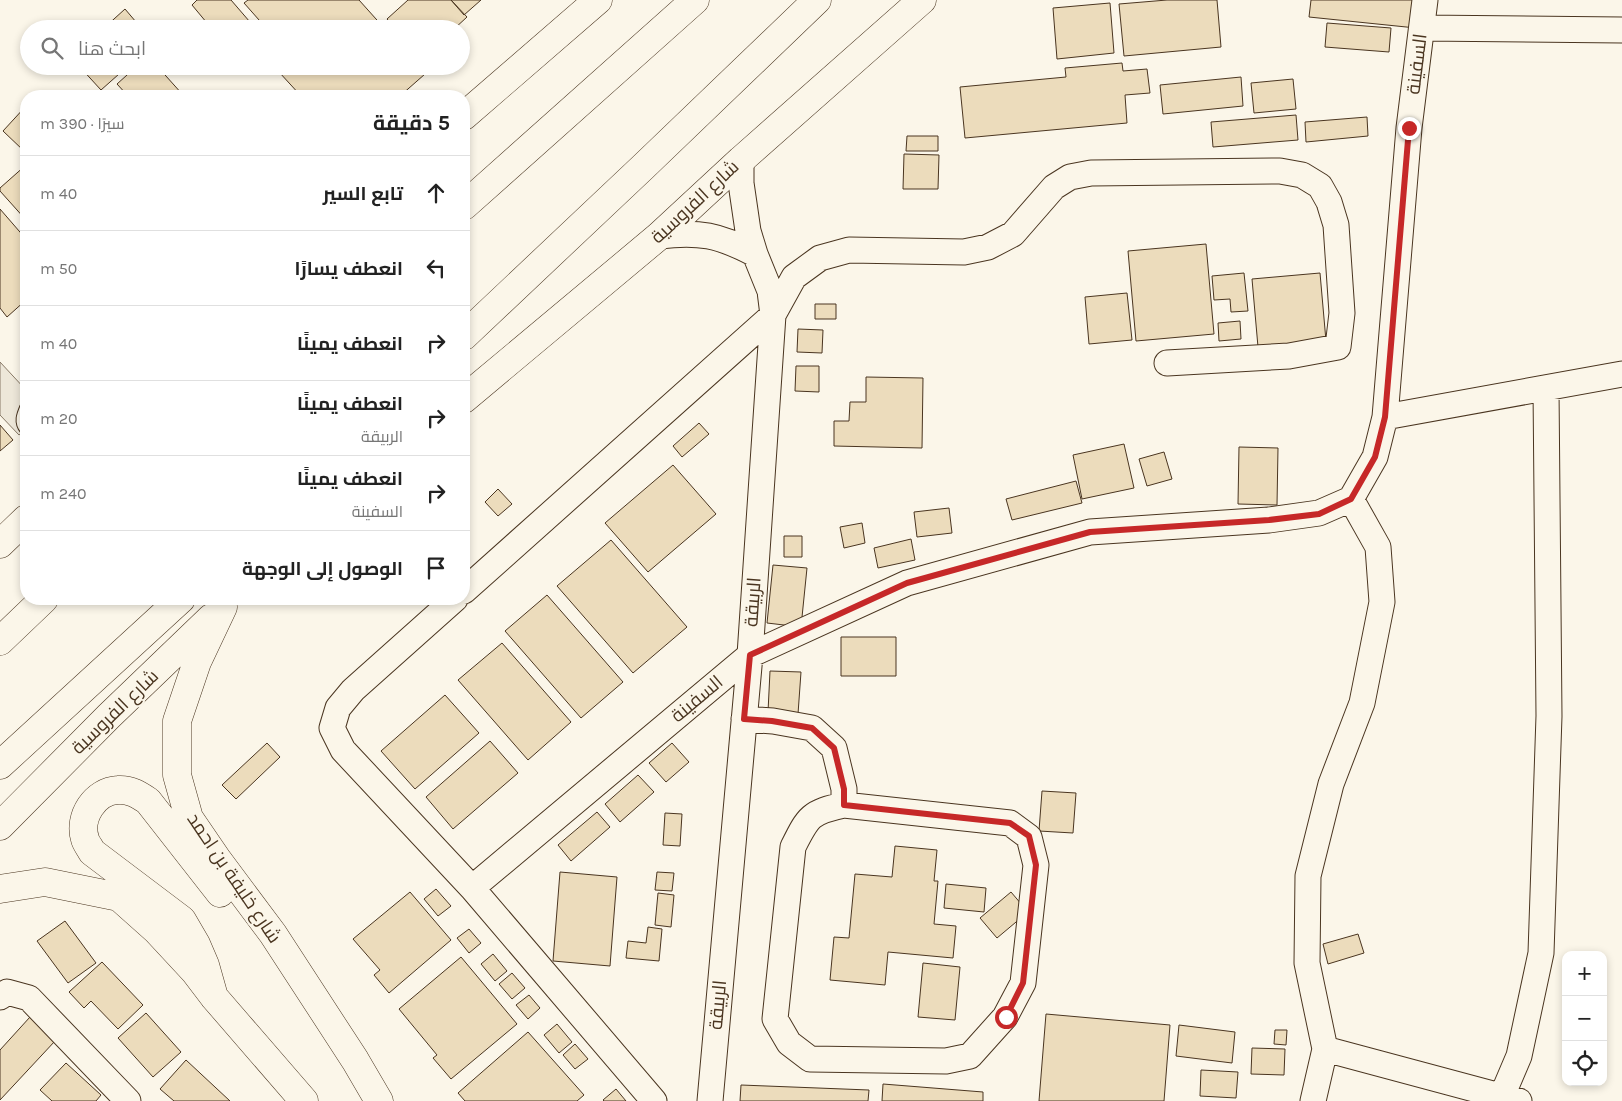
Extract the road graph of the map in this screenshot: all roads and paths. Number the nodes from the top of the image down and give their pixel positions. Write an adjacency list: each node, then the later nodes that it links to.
1 (598, 0): 8 (main road)
2 (696, 0): 10 (main road)
3 (817, 0): 14 (main road)
4 (922, 0): 9 (main road, شارع الفروسية)
5 (1425, 0): 6 (street, السفينة)
6 (1422, 28): 7 (street); 19 (street, السفينة)
7 (1622, 30)
8 (470, 111)
9 (741, 160): 11 (main road, شارع الفروسية); 12 (street, الربيقة)
10 (470, 201)
11 (659, 236): 12 (street); 18 (main road, شارع الفروسية)
12 (755, 254): 13 (street, الربيقة)
13 (772, 315): 15 (street); 23 (street); 30 (street, الربيقة)
14 (470, 330)
15 (1166, 363)
16 (1622, 374): 17 (street)
17 (1546, 388): 19 (street); 41 (street)
18 (470, 394)
19 (1385, 417): 20 (street, السفينة)
20 (1351, 499): 30 (street, السفينة); 40 (street)
21 (20, 525): 22 (main road)
22 (0, 544)
23 (470, 586)
24 (38, 605): 29 (main road)
25 (174, 605): 32 (main road, شارع الفروسية)
26 (225, 605): 34 (main road, شارع الفروسية)
27 (226, 605): 37 (main road, شارع خليفة بن احمد)
28 (448, 605): 35 (street)
29 (0, 641)
30 (750, 655): 31 (street, الربيقة); 35 (street, السفينة)
31 (744, 719): 33 (street); 46 (street, الربيقة)
32 (0, 765)
33 (844, 805): 33 (street)
34 (0, 826)
35 (472, 888): 45 (street)
36 (0, 889): 39 (main road)
37 (273, 934): 39 (main road); 44 (main road, شارع خليفة بن احمد)
38 (0, 997): 42 (street)
39 (214, 997): 43 (main road)
40 (1325, 1049): 41 (street); 47 (street)
41 (1511, 1099)
42 (128, 1101)
43 (304, 1101)
44 (379, 1101)
45 (654, 1101)
46 (710, 1101)
47 (1313, 1101)

